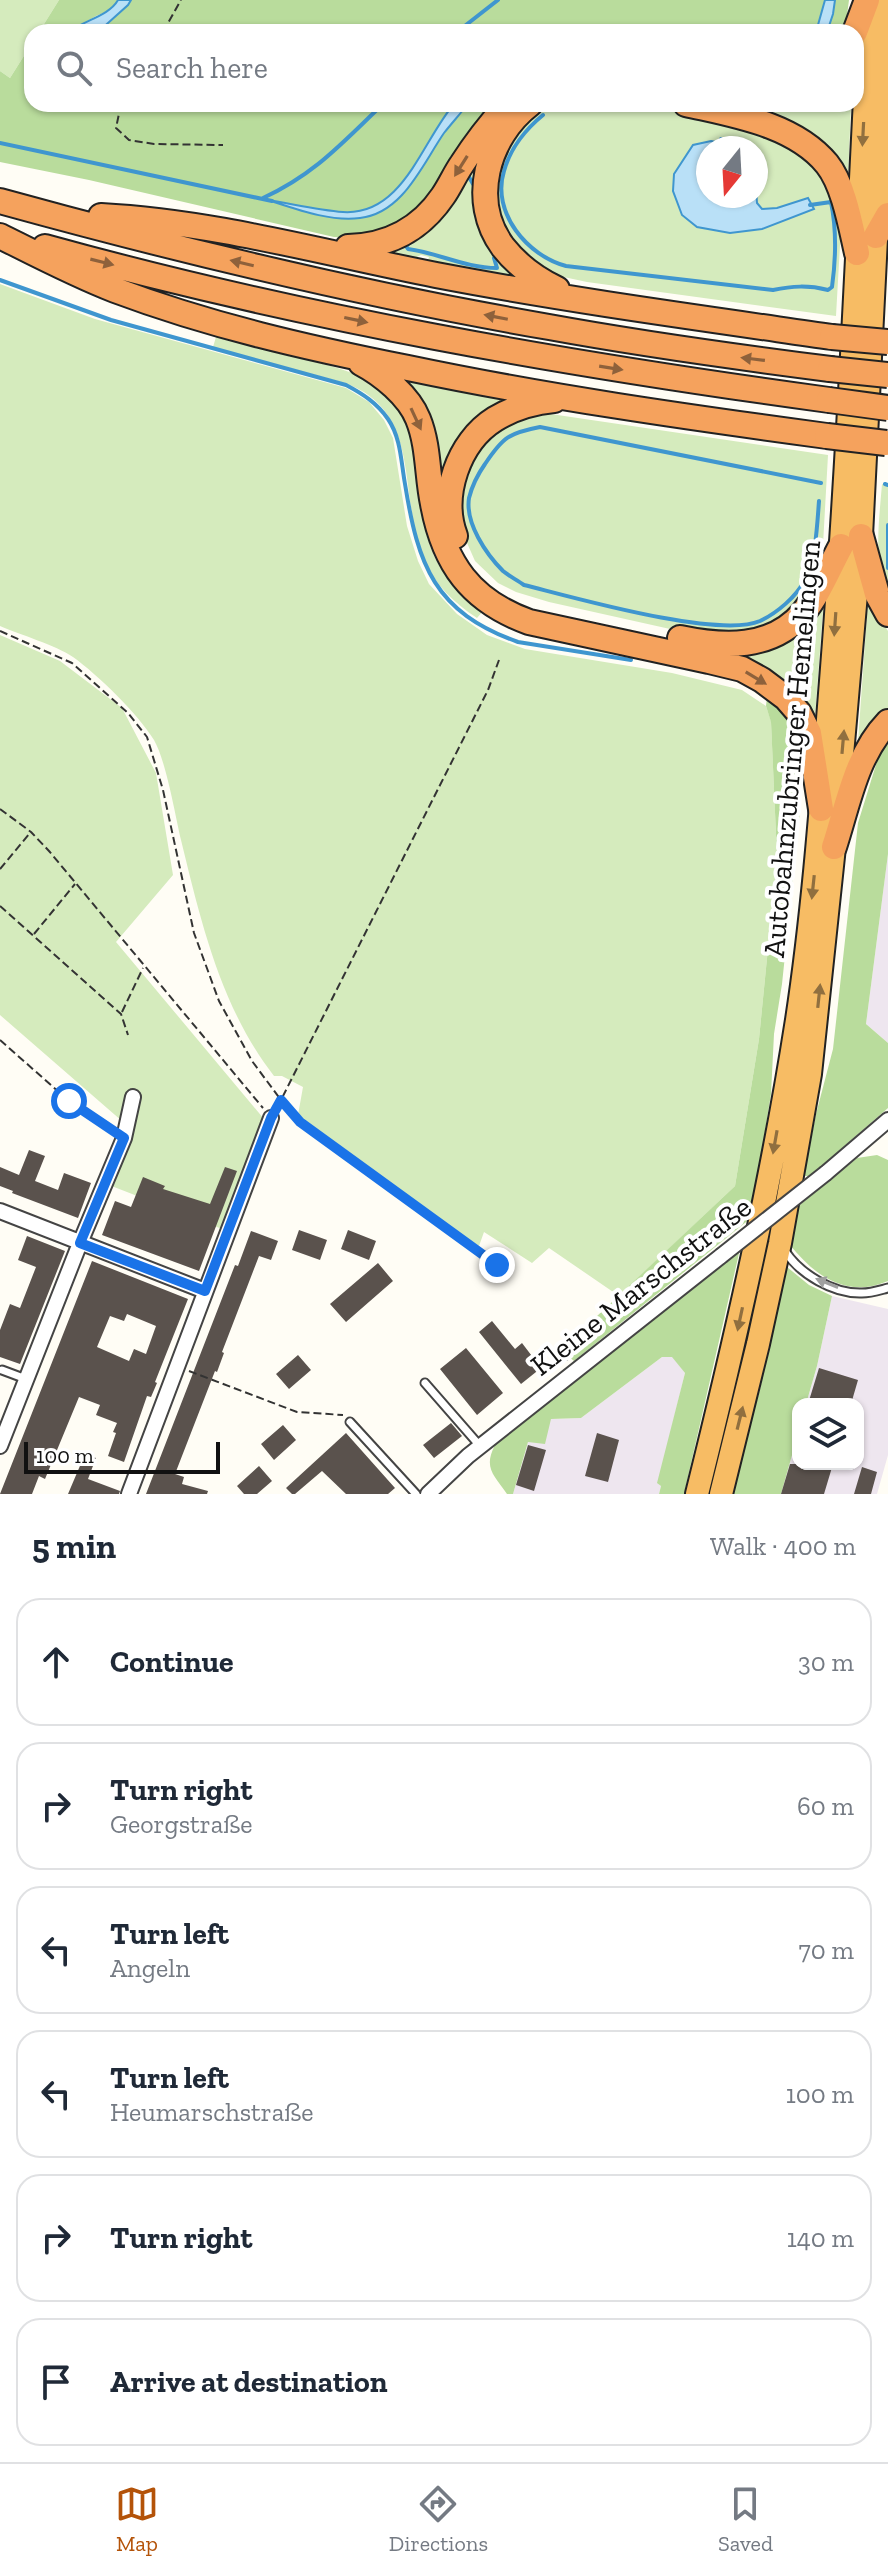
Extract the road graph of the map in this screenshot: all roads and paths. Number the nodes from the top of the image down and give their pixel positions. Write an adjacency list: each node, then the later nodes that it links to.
1 (181, 0): 4 (path)
2 (868, 0): 5 (highway); 6 (highway, Autobahnzubringer Hemelingen, one-way to 6)
3 (888, 0): 15 (highway, Autobahnzubringer Hemelingen)
4 (168, 24)
5 (858, 24)
6 (864, 92)
7 (119, 112): 12 (path)
8 (501, 112): 17 (highway, one-way to 17)
9 (521, 112): 19 (highway)
10 (722, 112): 18 (highway)
11 (863, 112): 18 (highway, Autobahnzubringer Hemelingen, one-way to 18)
12 (223, 145)
13 (0, 201): 14 (highway)
14 (52, 215): 17 (highway); 22 (highway, one-way to 14, bridge)
15 (882, 226): 26 (highway, Autobahnzubringer Hemelingen)
16 (0, 235): 21 (highway); 24 (highway, one-way to 24, bridge)
17 (317, 248): 19 (highway)
18 (857, 253): 26 (highway, Autobahnzubringer Hemelingen)
19 (577, 299): 20 (highway, bridge)
20 (888, 342)
21 (336, 354): 23 (highway); 32 (highway, one-way to 32)
22 (888, 375)
23 (574, 399): 25 (highway, bridge); 26 (highway)
24 (888, 408)
25 (887, 443)
26 (851, 541): 27 (highway); 32 (highway, Autobahnzubringer Hemelingen, one-way to 32); 34 (highway, Autobahnzubringer Hemelingen, one-way to 26)
27 (888, 614)
28 (0, 631): 44 (path)
29 (499, 660): 44 (path)
30 (888, 722): 34 (highway)
31 (0, 809): 33 (path)
32 (821, 809): 64 (highway, Autobahnzubringer Hemelingen, one-way to 64)
33 (31, 832): 35 (path); 36 (path)
34 (834, 847): 50 (highway, Autobahnzubringer Hemelingen, one-way to 34)
35 (0, 869)
36 (75, 884): 38 (path); 39 (path)
37 (0, 906): 38 (path)
38 (33, 935): 40 (path)
39 (143, 967): 40 (path); 45 (path)
40 (121, 1014): 41 (path)
41 (128, 1035)
42 (0, 1040): 47 (path)
43 (133, 1097): 47 (street)
44 (281, 1100): 45 (path); 51 (path)
45 (271, 1118): 53 (street)
46 (886, 1126): 60 (street, Kleine Marschstraße, bridge)
47 (124, 1138): 49 (street)
48 (0, 1211): 49 (street)
49 (80, 1243): 53 (street); 56 (street)
50 (780, 1243): 52 (lane, one-way to 50); 65 (highway, Autobahnzubringer Hemelingen, one-way to 50)
51 (497, 1265)
52 (888, 1288)
53 (205, 1291): 54 (street)
54 (177, 1366): 58 (path); 61 (street)
55 (2, 1370): 56 (lane)
56 (26, 1379): 59 (street)
57 (425, 1383): 60 (lane)
58 (350, 1422): 62 (lane)
59 (0, 1446)
60 (480, 1446): 63 (street, Kleine Marschstraße)
61 (129, 1494)
62 (416, 1494)
63 (428, 1494)
64 (697, 1494)
65 (721, 1494)

